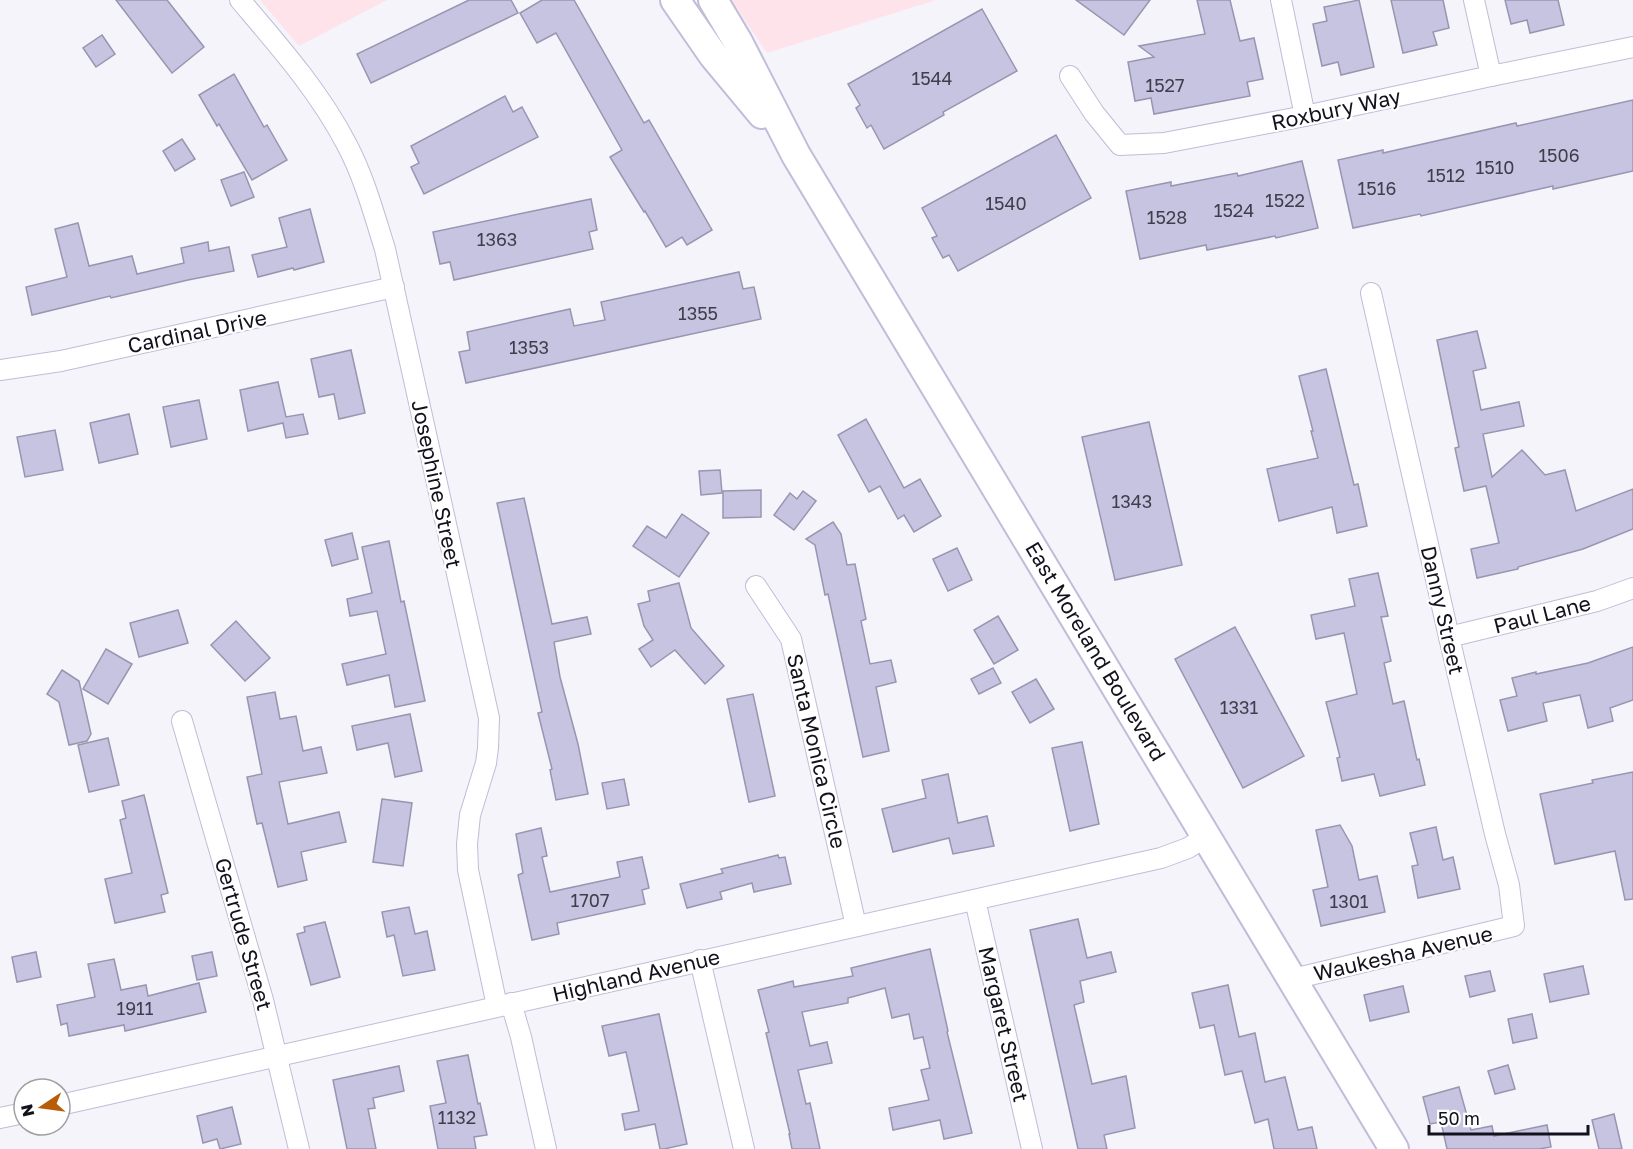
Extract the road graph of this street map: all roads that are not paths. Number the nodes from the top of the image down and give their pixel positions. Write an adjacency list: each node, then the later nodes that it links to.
1 (240, 0): 11 (street, Josephine Street)
2 (675, 0): 10 (main road, East Moreland Boulevard)
3 (712, 0): 10 (main road, East Moreland Boulevard)
4 (1281, 0): 9 (street)
5 (1474, 0): 8 (street)
6 (1633, 47): 8 (street, Roxbury Way)
7 (1070, 76): 9 (street, Roxbury Way)
8 (1491, 76): 9 (street, Roxbury Way)
9 (1305, 116)
10 (796, 155): 18 (main road, East Moreland Boulevard)
11 (394, 287): 13 (street, Cardinal Drive); 24 (street, Josephine Street)
12 (1371, 293): 16 (street, Danny Street)
13 (0, 370)
14 (756, 586): 20 (street, Santa Monica Circle)
15 (1633, 588): 16 (street, Paul Lane)
16 (1449, 637): 21 (street, Danny Street)
17 (182, 721): 25 (street, Gertrude Street)
18 (1207, 836): 19 (street, Highland Avenue); 23 (main road, East Moreland Boulevard)
19 (975, 900): 20 (street, Highland Avenue); 30 (street, Margaret Street)
20 (856, 926): 22 (street, Highland Avenue)
21 (1514, 926): 23 (street, Waukesha Avenue)
22 (700, 960): 24 (street, Highland Avenue); 29 (street)
23 (1293, 979): 31 (main road, East Moreland Boulevard)
24 (504, 1004): 25 (street, Highland Avenue); 28 (street, Josephine Street)
25 (277, 1056): 26 (street, Highland Avenue); 27 (street, Gertrude Street)
26 (72, 1102)
27 (299, 1149)
28 (546, 1149)
29 (744, 1149)
30 (1032, 1149)
31 (1394, 1149)

